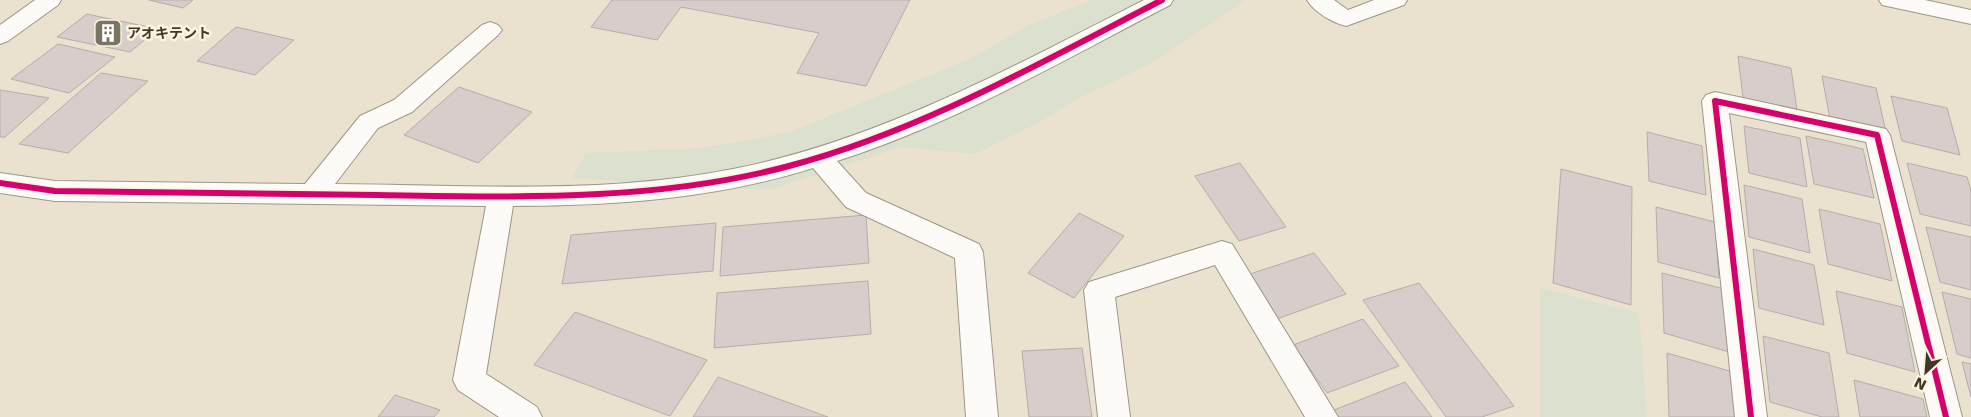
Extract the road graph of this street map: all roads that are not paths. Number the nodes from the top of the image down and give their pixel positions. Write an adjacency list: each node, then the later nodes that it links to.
1 (50, 0): 8 (street)
2 (1162, 0): 9 (street)
3 (1318, 0): 4 (street)
4 (1396, 0)
5 (1890, 0): 6 (street)
6 (1971, 17)
7 (490, 30): 11 (street)
8 (0, 36)
9 (819, 157): 12 (street); 14 (street)
10 (0, 183): 11 (street)
11 (312, 194): 12 (street)
12 (501, 196): 13 (street)
13 (526, 417)
14 (982, 417)
15 (1114, 417): 16 (street)
16 (1322, 417)
17 (1751, 417): 18 (street)
18 (1946, 417)

